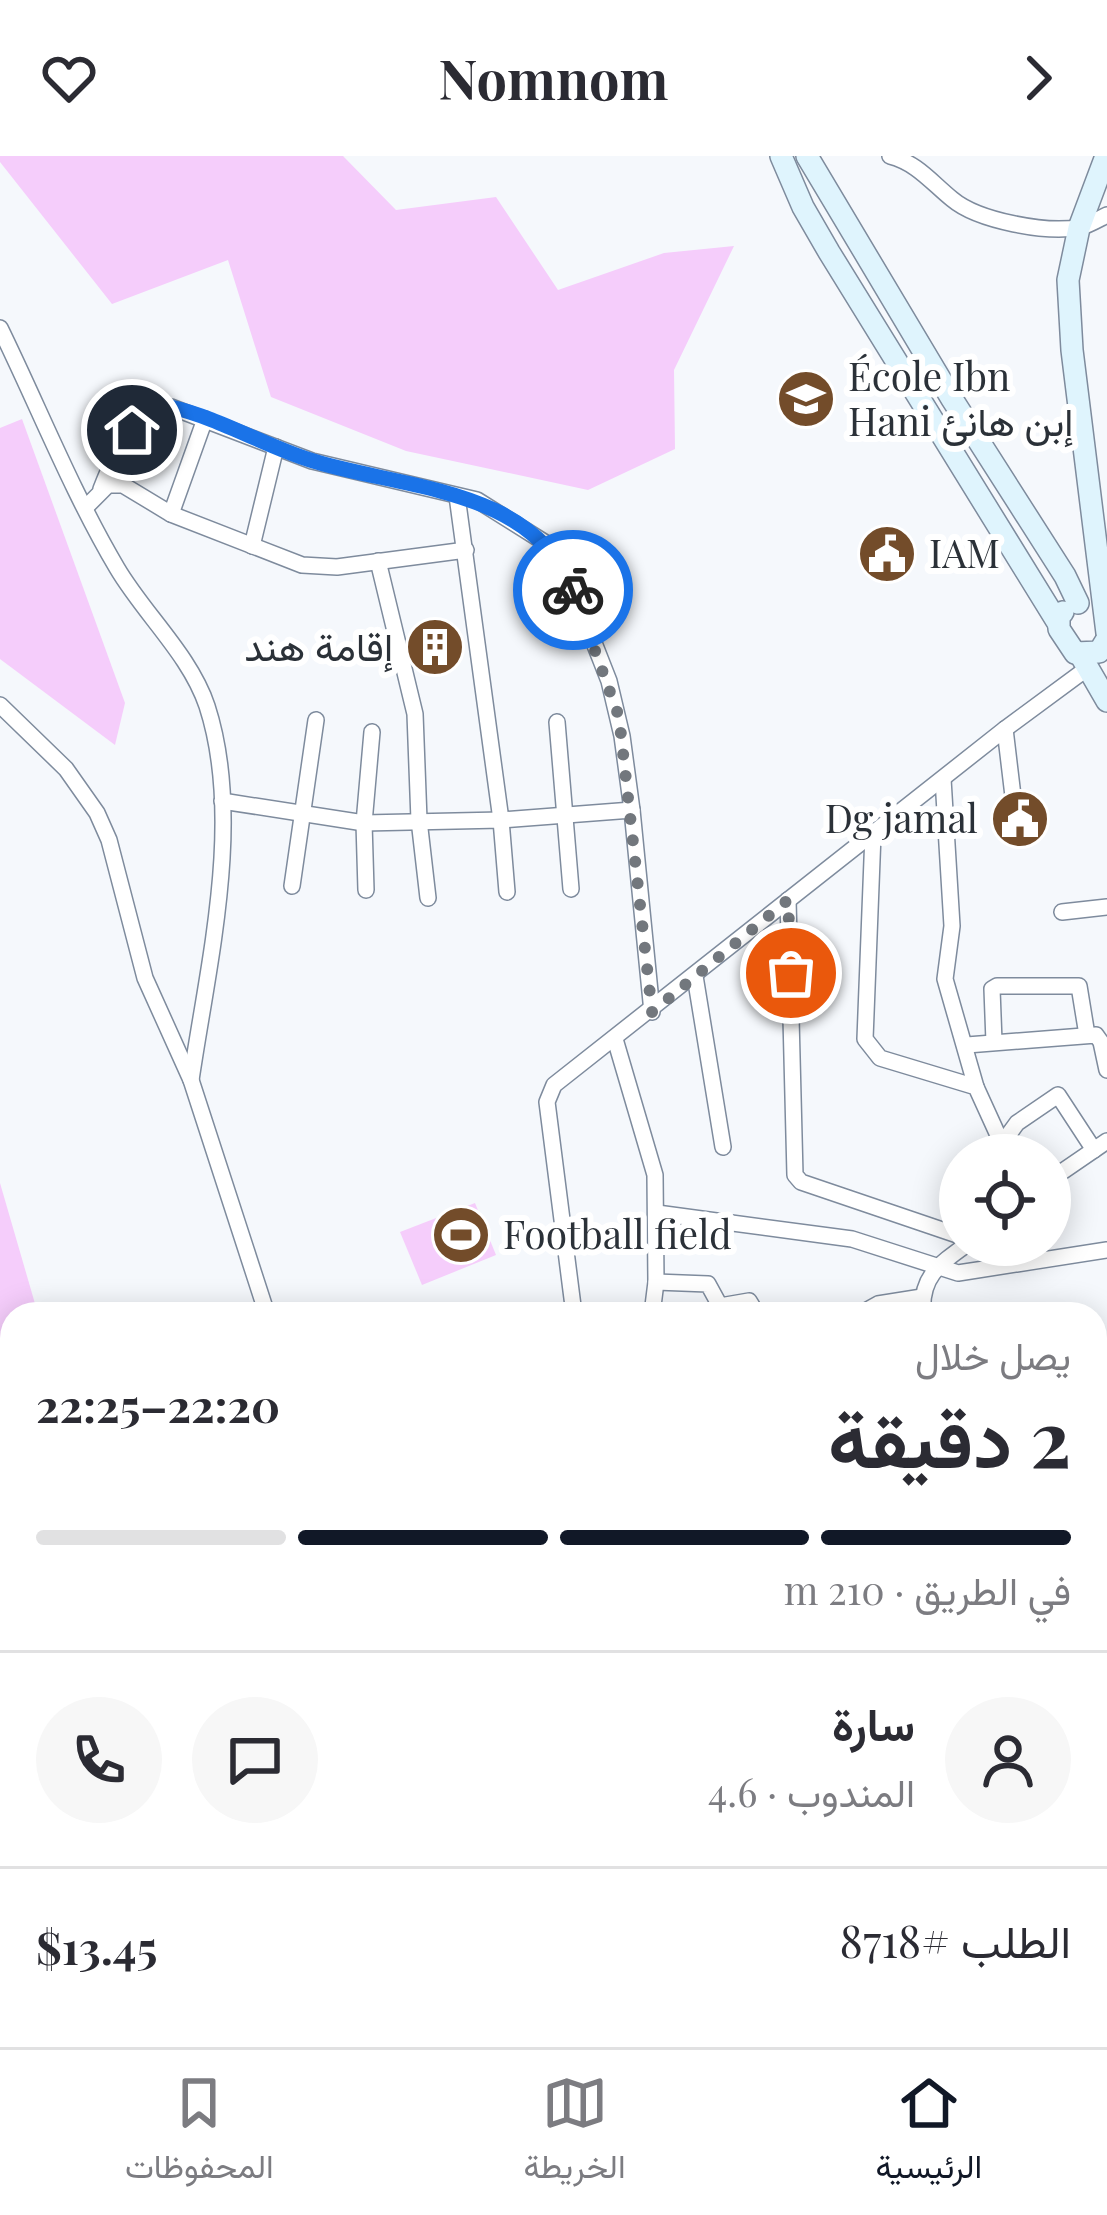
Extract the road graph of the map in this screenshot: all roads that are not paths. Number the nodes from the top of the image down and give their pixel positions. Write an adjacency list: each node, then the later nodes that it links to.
1 (783, 156): 20 (main road)
2 (807, 156): 19 (main road)
3 (890, 156): 6 (street)
4 (1106, 156): 6 (main road)
5 (1107, 215): 6 (street)
6 (1079, 227): 11 (main road)
7 (0, 328): 13 (street)
8 (206, 419): 9 (street); 10 (street); 14 (street)
9 (276, 447): 12 (street); 15 (street)
10 (101, 489): 13 (street); 14 (street)
11 (1098, 489): 18 (main road)
12 (458, 496): 16 (street); 30 (street)
13 (86, 508): 29 (street)
14 (171, 514): 15 (street)
15 (252, 546): 17 (street)
16 (466, 550): 17 (street); 34 (street)
17 (379, 561): 33 (street)
18 (1103, 572): 19 (main road); 21 (main road)
19 (1081, 603): 20 (main road); 21 (main road)
20 (1058, 623): 21 (main road)
21 (1100, 648): 22 (main road); 26 (street)
22 (1107, 701)
23 (0, 705): 53 (street)
24 (316, 720): 31 (street)
25 (557, 722): 32 (street)
26 (1005, 728): 28 (street); 37 (street)
27 (372, 732): 35 (street)
28 (943, 779): 36 (street); 51 (street)
29 (222, 801): 31 (street); 53 (street)
30 (632, 810): 32 (street); 47 (street)
31 (300, 815): 35 (street); 38 (street)
32 (564, 815): 34 (street); 39 (street)
33 (419, 820): 34 (street); 35 (street); 42 (street)
34 (500, 820): 41 (street)
35 (364, 823): 40 (street)
36 (873, 834): 43 (street); 54 (street)
37 (1018, 838)
38 (292, 886)
39 (572, 889)
40 (366, 890)
41 (507, 892)
42 (428, 898)
43 (788, 900): 46 (street); 61 (street)
44 (1107, 907): 45 (street)
45 (1062, 912)
46 (695, 976): 47 (street); 58 (street)
47 (652, 1012): 49 (street)
48 (1087, 1035): 50 (street); 50 (street); 52 (street)
49 (615, 1039): 60 (street); 66 (street)
50 (994, 1042): 51 (street)
51 (967, 1045): 54 (street)
52 (1107, 1070)
53 (191, 1080): 65 (street)
54 (976, 1087): 55 (street)
55 (997, 1134)
56 (1012, 1134): 57 (street)
57 (1100, 1146): 59 (street)
58 (723, 1147)
59 (1071, 1166)
60 (657, 1214): 63 (street); 64 (street)
61 (939, 1229)
62 (1107, 1250): 63 (street)
63 (938, 1265): 69 (street)
64 (656, 1282): 67 (street); 68 (street)
65 (263, 1302)
66 (572, 1302)
67 (654, 1302)
68 (718, 1302)
69 (923, 1302)

